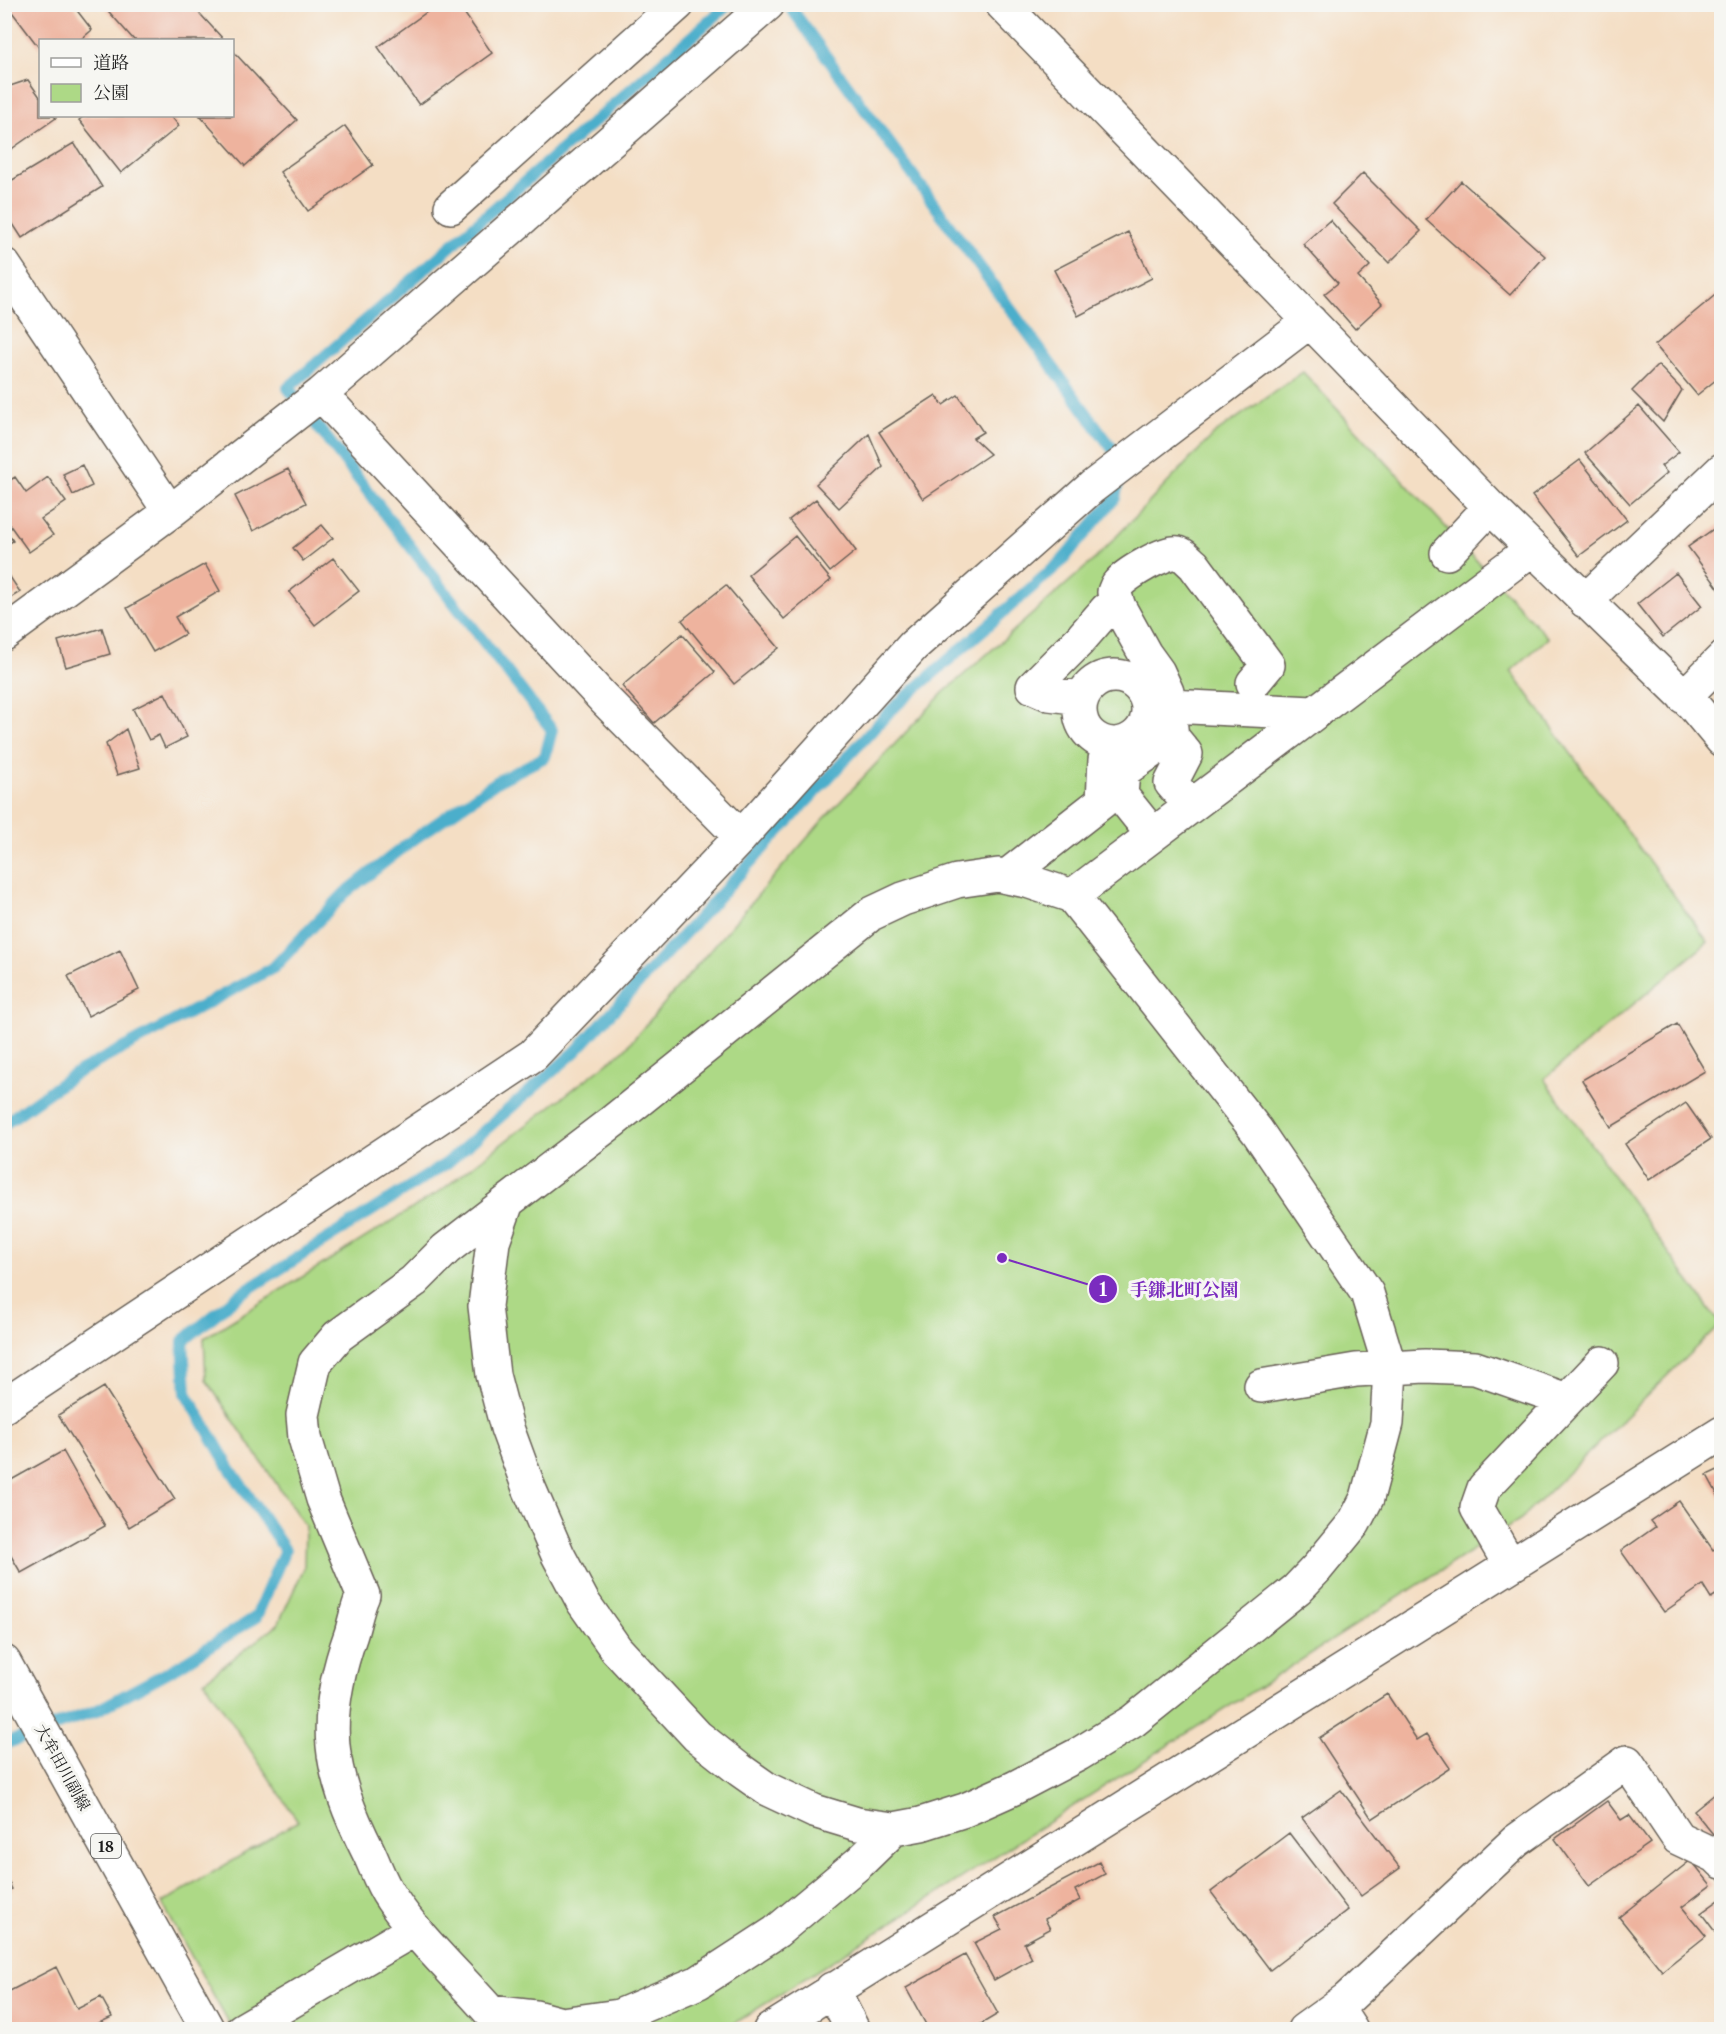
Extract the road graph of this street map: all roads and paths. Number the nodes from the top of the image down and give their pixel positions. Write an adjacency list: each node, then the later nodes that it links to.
1 (678, 4): 4 (street)
2 (768, 4): 7 (street)
3 (1002, 4): 6 (street)
4 (451, 207)
5 (4, 265): 10 (street)
6 (1310, 321): 9 (street); 27 (street)
7 (321, 394): 10 (street); 27 (street)
8 (1722, 470): 14 (street)
9 (1491, 507): 11 (street); 12 (street)
10 (170, 512): 15 (street)
11 (1532, 549): 14 (street); 20 (street)
12 (1447, 553)
13 (1117, 601): 17 (street); 19 (street); 21 (street)
14 (1586, 601): 18 (street)
15 (4, 634)
16 (1722, 659): 18 (street)
17 (1253, 683)
18 (1684, 697): 22 (street)
19 (1082, 698): 21 (street); 23 (street)
20 (1313, 713): 21 (street); 24 (street)
21 (1163, 716): 23 (street); 24 (street); 26 (street)
22 (1722, 740)
23 (1106, 744): 25 (street)
24 (1181, 795): 26 (street)
25 (1103, 801): 26 (street); 28 (street)
26 (1143, 823): 29 (street)
27 (741, 837): 35 (street)
28 (1007, 876): 29 (street); 30 (street)
29 (1072, 896): 32 (street)
30 (507, 1202): 39 (street); 41 (street)
31 (1602, 1363): 34 (street)
32 (1390, 1368): 33 (street); 34 (street); 39 (street)
33 (1261, 1386)
34 (1567, 1400): 37 (street)
35 (4, 1406)
36 (1722, 1433): 37 (street)
37 (1510, 1565): 42 (street)
38 (4, 1662): 44 (street, 大牟田川副線 / 18)
39 (894, 1828): 41 (street)
40 (1722, 1862): 43 (street)
41 (415, 1929): 45 (street)
42 (832, 1989): 46 (street); 47 (street)
43 (1343, 2018): 48 (street)
44 (208, 2030)
45 (242, 2030)
46 (770, 2030)
47 (853, 2030)
48 (1304, 2030)

